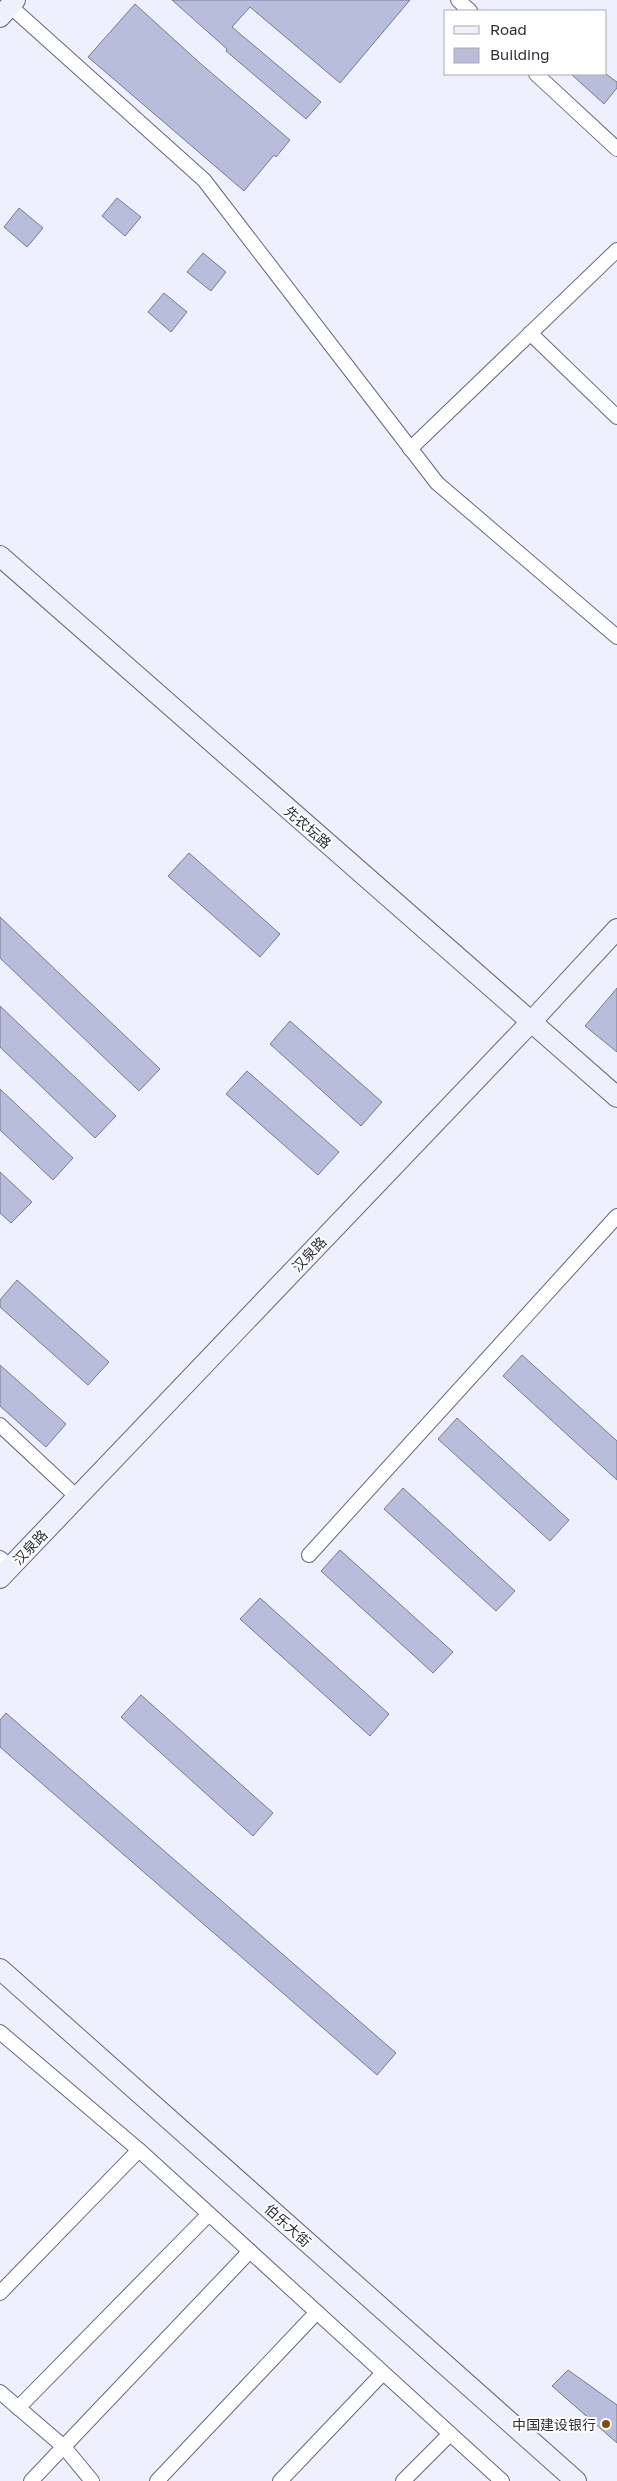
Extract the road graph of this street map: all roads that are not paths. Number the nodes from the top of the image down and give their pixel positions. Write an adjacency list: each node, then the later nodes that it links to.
1 (458, 0): 3 (street)
2 (8, 8): 9 (street)
3 (469, 10)
4 (537, 75): 5 (street)
5 (617, 149)
6 (617, 250): 7 (street)
7 (530, 333): 8 (street); 9 (street)
8 (617, 417)
9 (410, 449): 11 (street)
10 (0, 556): 13 (street, 先农坛路)
11 (617, 638)
12 (617, 929): 13 (street, 汉泉路)
13 (531, 1022): 14 (street, 先农坛路); 17 (street, 汉泉路)
14 (617, 1098)
15 (617, 1216): 18 (street)
16 (0, 1425): 17 (street)
17 (77, 1497): 19 (street, 汉泉路)
18 (309, 1555)
19 (3, 1568)
20 (0, 1969): 38 (street, 伯乐大街)
21 (0, 2032): 22 (street)
22 (139, 2150): 23 (street); 25 (street)
23 (209, 2214): 24 (street); 29 (street)
24 (250, 2251): 26 (street); 31 (street)
25 (0, 2293)
26 (317, 2312): 27 (street); 34 (street)
27 (383, 2373): 30 (street); 35 (street)
28 (1, 2395): 29 (street)
29 (18, 2408): 31 (street)
30 (450, 2434): 36 (street); 37 (street)
31 (64, 2448): 32 (street); 33 (street)
32 (32, 2481)
33 (92, 2481)
34 (157, 2481)
35 (280, 2481)
36 (403, 2481)
37 (502, 2481)
38 (576, 2481)

